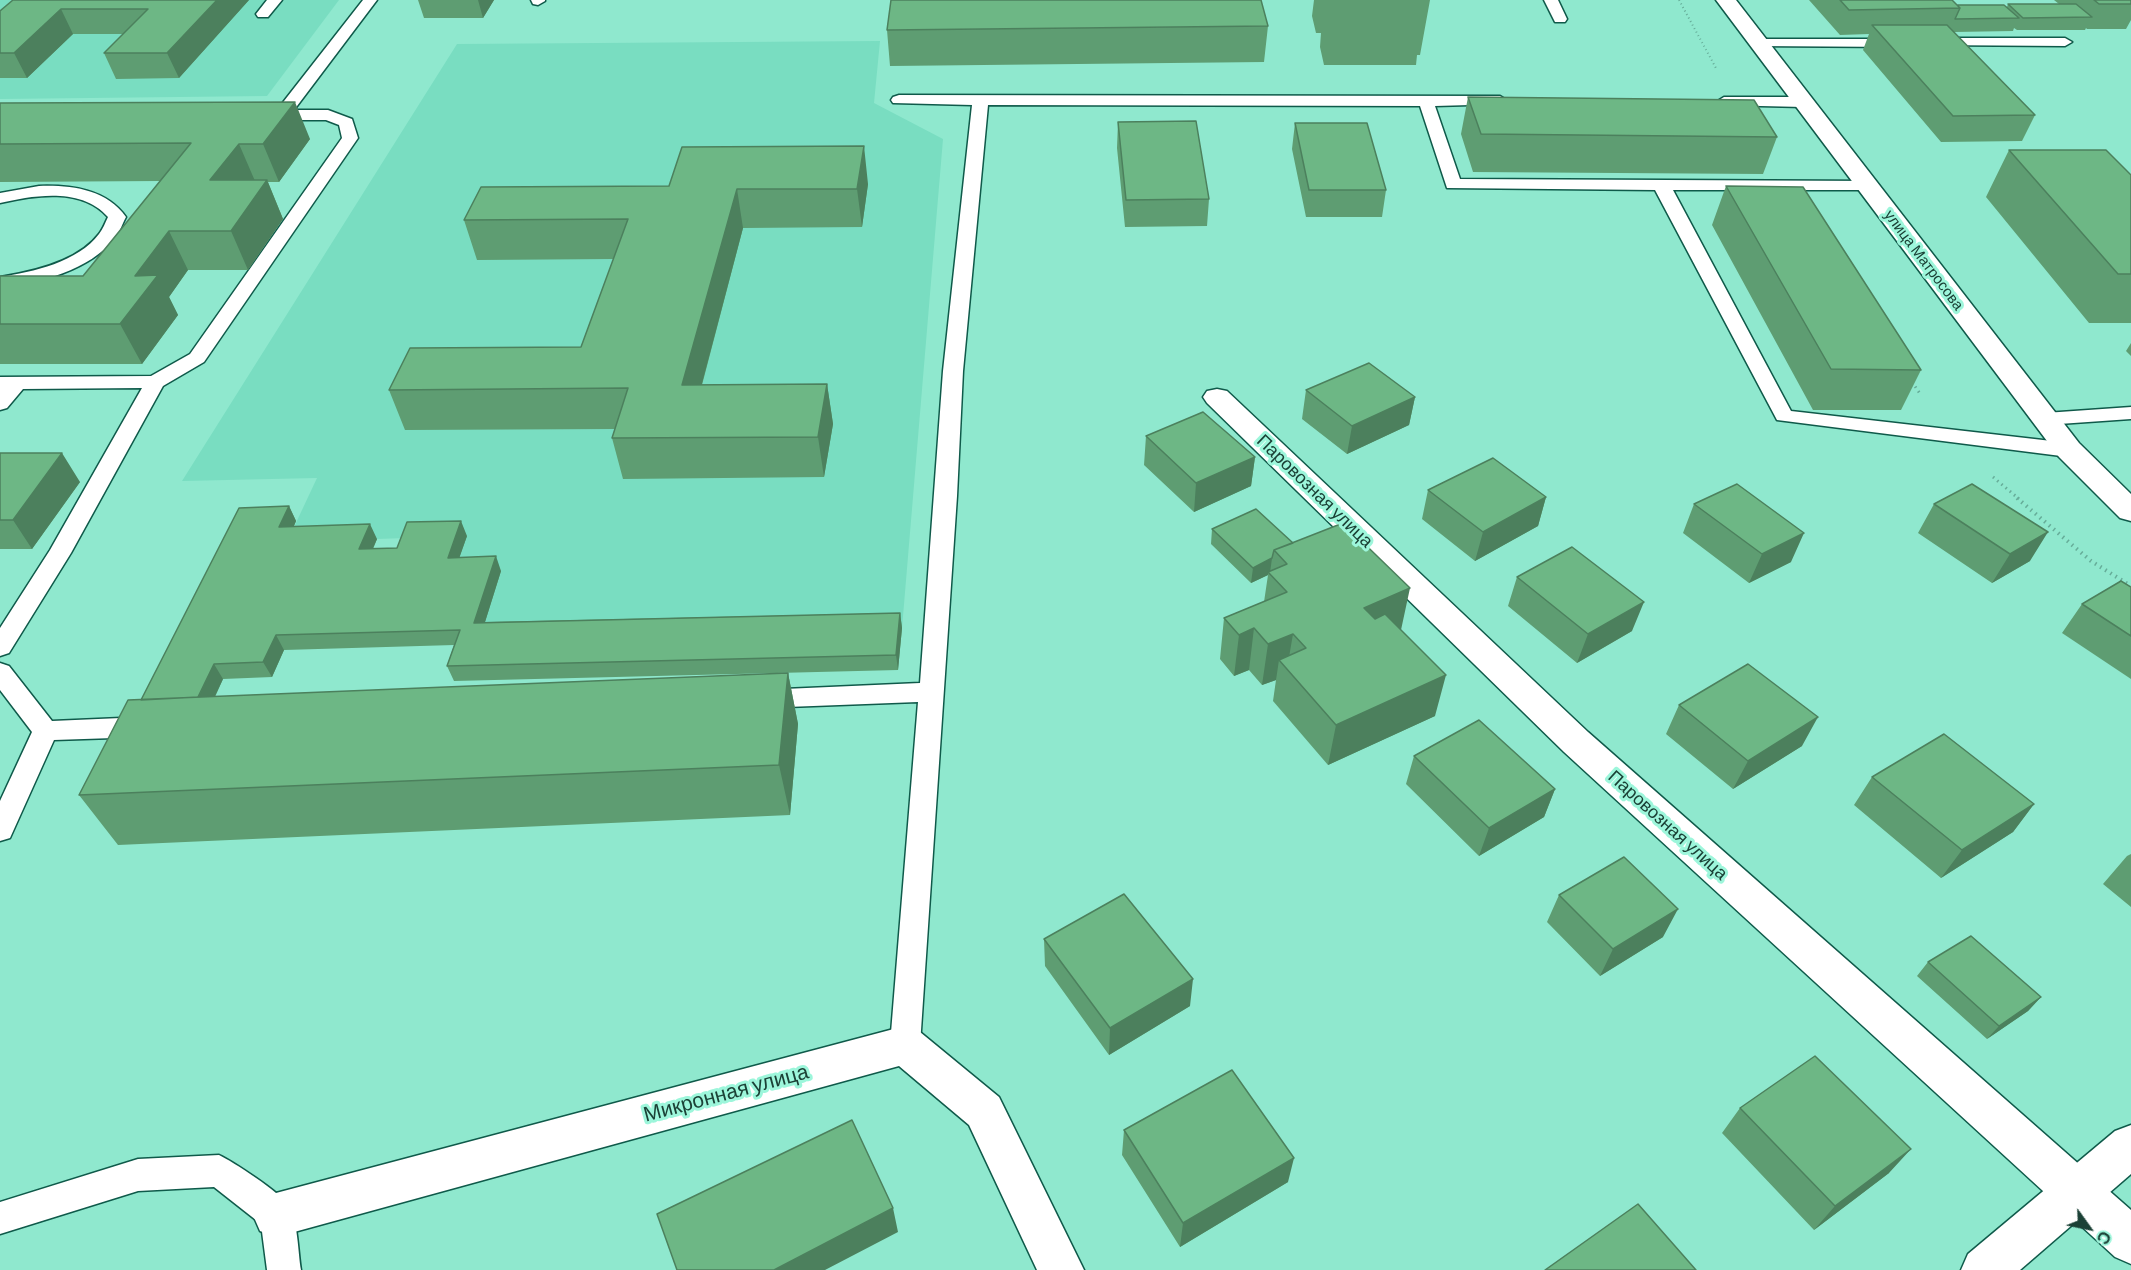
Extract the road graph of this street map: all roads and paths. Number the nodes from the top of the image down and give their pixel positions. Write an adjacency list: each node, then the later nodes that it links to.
1 (275, 0): 6 (lane)
2 (370, 0): 17 (lane)
3 (1551, 0): 7 (lane)
4 (1678, 0): 15 (path)
5 (1726, 0): 9 (street, улица Матросова)
6 (263, 14)
7 (1560, 19)
8 (2065, 42): 9 (lane)
9 (1759, 43): 16 (street, улица Матросова)
10 (899, 100): 11 (lane)
11 (980, 101): 12 (lane); 36 (lane)
12 (1426, 101): 13 (lane); 19 (lane)
13 (1521, 102)
14 (1710, 102): 15 (lane)
15 (1734, 102): 16 (lane)
16 (1803, 102): 20 (street, улица Матросова)
17 (282, 115): 18 (lane); 24 (lane)
18 (259, 116)
19 (1661, 184): 20 (lane); 30 (lane)
20 (1867, 185): 29 (street, улица Матросова)
21 (0, 198): 22 (lane)
22 (0, 283)
23 (1909, 375): 30 (path)
24 (155, 382): 25 (lane); 34 (lane)
25 (6, 385): 27 (lane)
26 (1217, 397): 43 (street, Паровозная улица)
27 (0, 404)
28 (2131, 413): 29 (lane)
29 (2045, 419): 31 (street, улица Матросова)
30 (1947, 436): 31 (lane); 33 (path)
31 (2069, 450): 32 (street, улица Матросова)
32 (2131, 511)
33 (2131, 586)
34 (0, 647)
35 (0, 672): 39 (lane)
36 (932, 692): 37 (lane); 41 (lane)
37 (740, 700)
38 (165, 726): 39 (lane)
39 (45, 731): 40 (lane)
40 (0, 830)
41 (905, 1044): 44 (street, Микронная улица); 48 (street)
42 (2131, 1146): 43 (street)
43 (2077, 1192): 46 (street, Паровозная улица); 49 (street)
44 (276, 1215): 45 (lane); 47 (lane)
45 (0, 1218)
46 (2131, 1241)
47 (284, 1270)
48 (1061, 1270)
49 (1984, 1270)

